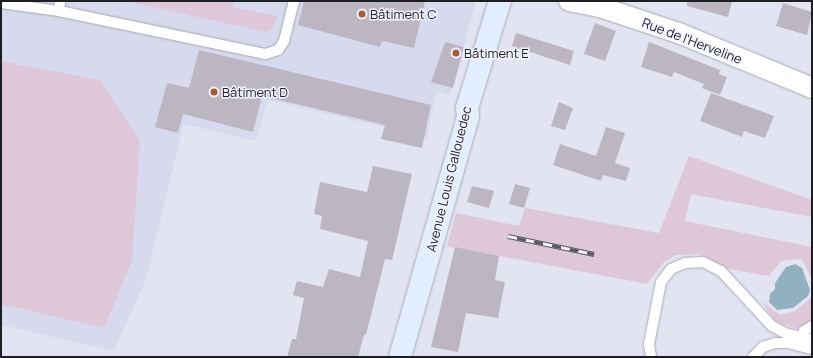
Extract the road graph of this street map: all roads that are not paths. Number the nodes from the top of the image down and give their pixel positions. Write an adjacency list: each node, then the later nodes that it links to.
1 (294, 1): 5 (lane)
2 (500, 1): 10 (main road, Avenue Louis Gallouedec)
3 (569, 1): 6 (street, Rue de l'Herveline)
4 (1, 3): 5 (lane)
5 (59, 6)
6 (812, 88)
7 (812, 326): 8 (lane)
8 (805, 341): 9 (lane); 11 (lane); 12 (lane)
9 (812, 349)
10 (400, 357)
11 (651, 357)
12 (753, 357)

